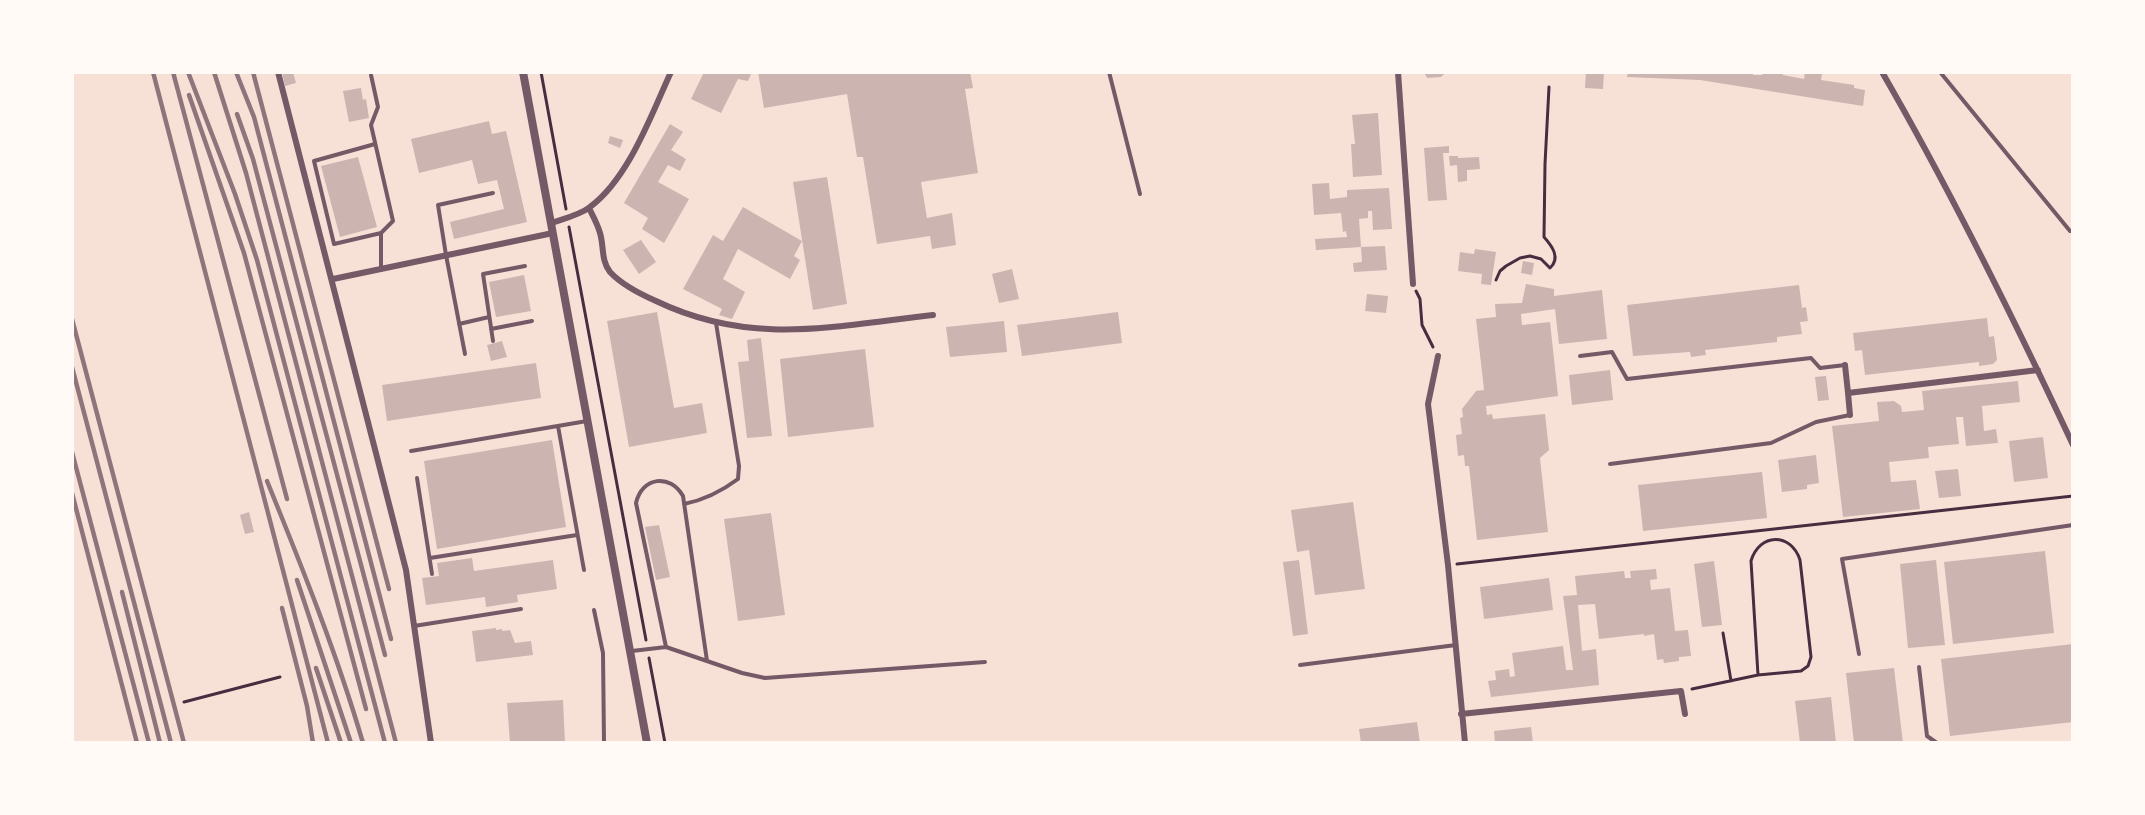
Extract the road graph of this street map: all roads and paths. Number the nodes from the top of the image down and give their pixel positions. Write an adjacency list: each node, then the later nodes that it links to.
1 (278, 72): 23 (street)
2 (523, 72): 16 (street)
3 (541, 72): 15 (path)
4 (671, 72): 14 (street)
5 (1108, 72): 13 (lane)
6 (1398, 72): 25 (street)
7 (1882, 72): 37 (street)
8 (1940, 72): 17 (lane)
9 (371, 75): 11 (lane)
10 (1550, 87): 24 (path)
11 (375, 144): 18 (lane); 18 (lane)
12 (493, 193): 20 (lane)
13 (1140, 194)
14 (589, 208): 15 (street); 29 (street)
15 (568, 217): 16 (street); 60 (path)
16 (551, 223): 19 (street)
17 (2070, 231)
18 (381, 233): 22 (lane)
19 (553, 233): 20 (street); 40 (street)
20 (446, 255): 22 (street); 30 (lane)
21 (525, 266): 27 (lane)
22 (381, 269): 23 (street)
23 (333, 279): 56 (street)
24 (1496, 280)
25 (1413, 285): 34 (path)
26 (933, 315): 29 (street)
27 (489, 317): 30 (lane); 31 (lane)
28 (532, 321): 31 (lane)
29 (716, 323): 47 (lane)
30 (459, 324): 33 (lane)
31 (491, 329): 32 (lane)
32 (493, 340)
33 (465, 354)
34 (1438, 356): 51 (street)
35 (1580, 356): 36 (lane)
36 (1845, 365): 38 (street)
37 (2038, 370): 38 (street); 42 (street)
38 (1848, 393): 39 (street)
39 (1850, 415): 44 (lane)
40 (587, 421): 41 (lane); 61 (street)
41 (558, 426): 43 (lane); 49 (lane)
42 (2073, 445)
43 (411, 450)
44 (1610, 465)
45 (417, 478): 50 (lane)
46 (2073, 496): 51 (path)
47 (684, 504): 59 (lane); 63 (lane)
48 (2073, 525): 62 (lane)
49 (577, 535): 50 (lane); 52 (lane)
50 (430, 558): 53 (lane)
51 (1448, 565): 58 (street)
52 (584, 570)
53 (432, 574)
54 (521, 609): 56 (lane)
55 (594, 610): 75 (lane)
56 (414, 626): 74 (street)
57 (1724, 633): 69 (path)
58 (1456, 645): 65 (lane); 72 (street)
59 (666, 647): 60 (lane); 63 (lane)
60 (647, 648): 61 (lane); 77 (path)
61 (630, 651): 76 (street)
62 (1859, 654)
63 (707, 661): 64 (lane)
64 (985, 662)
65 (1300, 665)
66 (1919, 667): 79 (lane)
67 (1758, 675): 67 (path); 69 (path)
68 (280, 677): 71 (path)
69 (1731, 681): 70 (path)
70 (1702, 687)
71 (184, 702)
72 (1461, 714): 73 (street); 78 (street)
73 (1685, 714)
74 (431, 743)
75 (604, 743)
76 (646, 743)
77 (665, 743)
78 (1465, 743)
79 (1937, 743)

